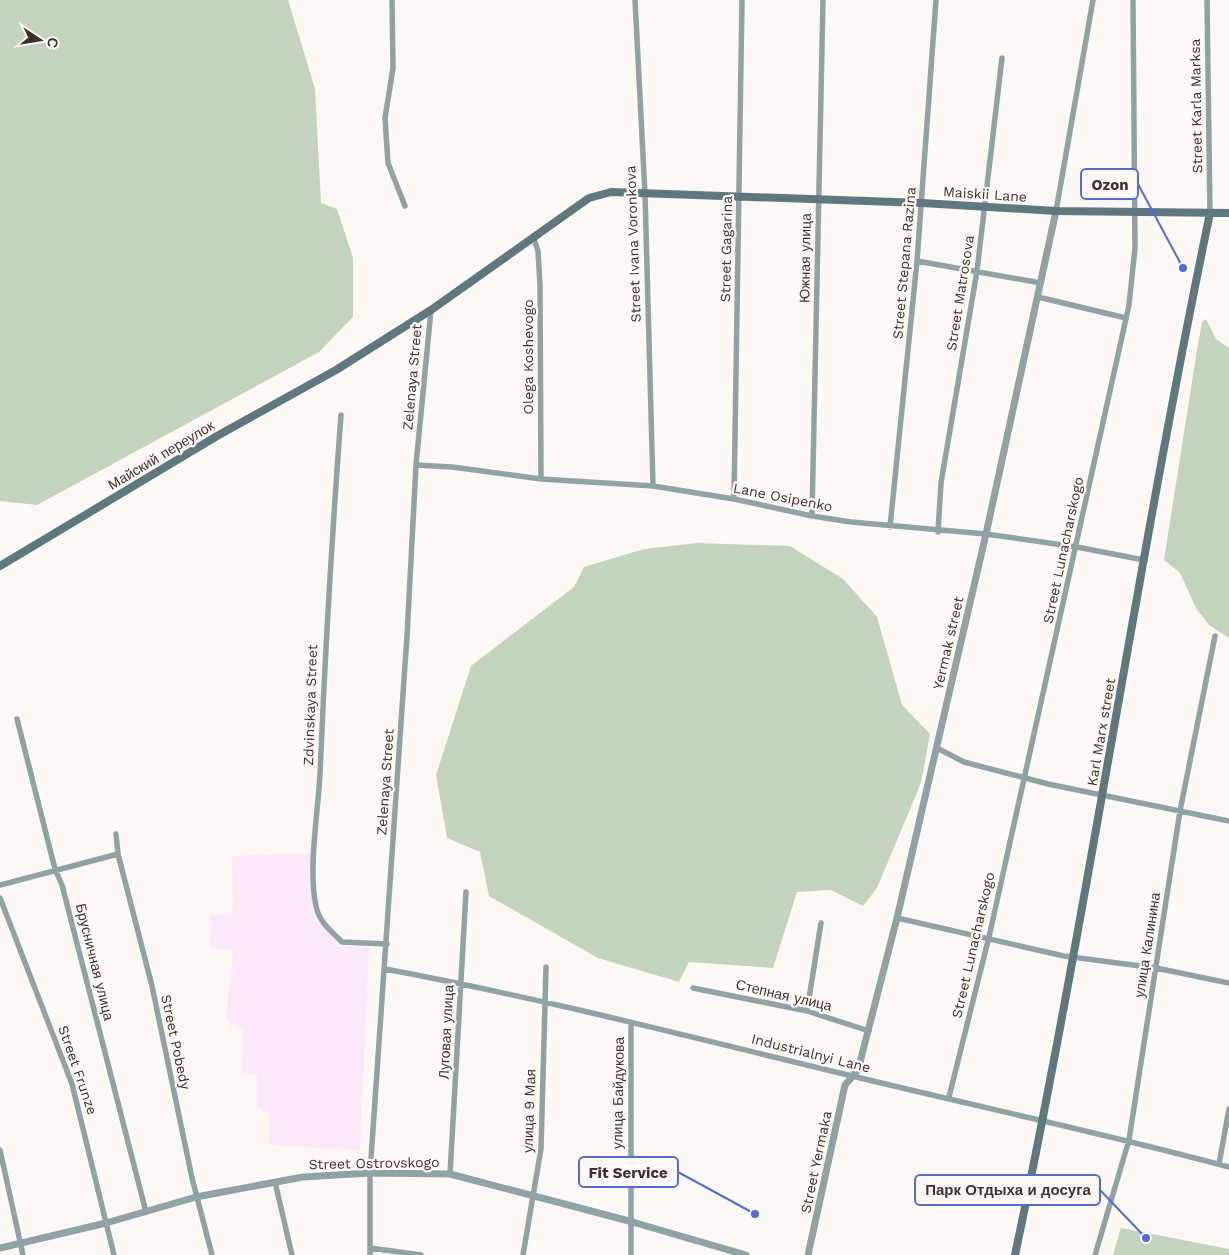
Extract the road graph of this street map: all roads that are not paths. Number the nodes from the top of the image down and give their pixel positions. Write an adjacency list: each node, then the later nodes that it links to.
1 (392, 0): 14 (street)
2 (635, 0): 10 (street, Street Ivana Voronkova)
3 (742, 0): 11 (street, Street Gagarina)
4 (823, 0): 12 (street, Южная улица)
5 (936, 0): 13 (street, Street Stepana Razina)
6 (1093, 0): 16 (street)
7 (1133, 0): 17 (street, Street Lunacharskogo)
8 (1207, 0): 18 (street, Street Karla Marksa)
9 (1002, 58): 15 (street, Street Matrosova)
10 (645, 194): 11 (main road, Maiskii Lane); 20 (main road, Maiskii Lane); 30 (street, Street Ivana Voronkova)
11 (740, 198): 12 (main road, Maiskii Lane); 31 (street, Street Gagarina)
12 (819, 201): 13 (main road, Maiskii Lane); 32 (street, Южная улица)
13 (922, 203): 15 (main road, Maiskii Lane); 21 (street, Street Stepana Razina)
14 (405, 206)
15 (985, 206): 16 (main road, Maiskii Lane); 22 (street, Street Matrosova)
16 (1056, 211): 17 (main road, Maiskii Lane); 23 (street, Yermak street)
17 (1134, 212): 18 (main road, Maiskii Lane); 26 (street, Street Lunacharskogo)
18 (1210, 213): 19 (main road, Maiskii Lane); 37 (main road, Karl Marx street)
19 (1229, 213)
20 (534, 236): 25 (main road, Майский переулок); 29 (street, Olega Koshevogo)
21 (918, 261): 22 (street); 33 (street, Street Stepana Razina)
22 (977, 271): 23 (street); 34 (street, Street Matrosova)
23 (1042, 283): 24 (street, Yermak street)
24 (1038, 297): 26 (street); 35 (street, Yermak street)
25 (431, 310): 28 (street, Zelenaya Street); 38 (main road, Майский переулок)
26 (1126, 318): 36 (street, Street Lunacharskogo)
27 (341, 415): 55 (street, Zdvinskaya Street)
28 (416, 465): 29 (street, Lane Osipenko); 55 (street, Zelenaya Street)
29 (541, 479): 30 (street, Lane Osipenko)
30 (652, 486): 31 (street, Lane Osipenko)
31 (734, 499): 32 (street, Lane Osipenko)
32 (812, 516): 33 (street, Lane Osipenko)
33 (890, 527): 34 (street, Lane Osipenko)
34 (938, 532): 35 (street, Lane Osipenko)
35 (986, 534): 36 (street, Lane Osipenko); 41 (street, Yermak street)
36 (1077, 547): 37 (street, Lane Osipenko); 42 (street, Street Lunacharskogo)
37 (1144, 560): 43 (main road, Karl Marx street)
38 (0, 566)
39 (1215, 636): 44 (street, улица Калинина)
40 (17, 719): 48 (street, Брусничная улица)
41 (937, 748): 42 (street); 52 (street, Yermak street)
42 (1024, 777): 43 (street); 54 (street, Street Lunacharskogo)
43 (1102, 796): 44 (street); 56 (main road, Karl Marx street)
44 (1180, 811): 45 (street); 58 (street, улица Калинина)
45 (1229, 821)
46 (116, 834): 47 (street, Street Pobedy)
47 (118, 854): 48 (street); 79 (street, Street Pobedy)
48 (56, 869): 49 (street); 80 (street, Брусничная улица)
49 (0, 885)
50 (466, 892): 60 (street, Луговая улица)
51 (0, 898): 82 (street, Street Frunze)
52 (897, 918): 54 (street); 66 (street, Yermak street)
53 (821, 923): 64 (street)
54 (989, 937): 56 (street); 68 (street, Street Lunacharskogo)
55 (386, 944): 59 (street, Zelenaya Street)
56 (1073, 957): 58 (street); 70 (main road, Karl Marx street)
57 (546, 967): 63 (street, улица 9 Мая)
58 (1156, 968): 61 (street); 71 (street, улица Калинина)
59 (385, 970): 60 (street, Industrialnyi Lane); 75 (street, Zelenaya Street)
60 (462, 984): 63 (street, Industrialnyi Lane); 76 (street, Луговая улица)
61 (1229, 984)
62 (693, 988): 64 (street, Степная улица)
63 (545, 1002): 65 (street, Industrialnyi Lane); 78 (street, улица 9 Мая)
64 (807, 1011): 66 (street, Степная улица)
65 (632, 1022): 67 (street, Industrialnyi Lane); 81 (street, улица Байдукова)
66 (869, 1031): 67 (street, Yermak street)
67 (852, 1076): 68 (street, Industrialnyi Lane); 95 (street, Street Yermaka)
68 (949, 1097): 70 (street, Industrialnyi Lane)
69 (1229, 1109): 73 (street)
70 (1043, 1119): 71 (street, Industrialnyi Lane); 96 (main road, Karl Marx street)
71 (1129, 1140): 73 (street, Industrialnyi Lane); 97 (street, улица Калинина)
72 (0, 1150): 83 (street)
73 (1219, 1164): 74 (street, Industrialnyi Lane)
74 (1229, 1167)
75 (370, 1173): 76 (street, Street Ostrovskogo); 77 (street, Street Ostrovskogo); 85 (street, Zelenaya Street)
76 (450, 1174): 78 (street, Street Ostrovskogo)
77 (275, 1182): 79 (street, Street Ostrovskogo); 89 (street)
78 (535, 1195): 81 (street, Street Ostrovskogo); 92 (street, улица 9 Мая)
79 (196, 1197): 80 (street, Street Ostrovskogo); 88 (street, Street Pobedy)
80 (146, 1212): 82 (street, Street Ostrovskogo)
81 (629, 1221): 93 (street, улица Байдукова); 94 (street, Street Ostrovskogo)
82 (106, 1223): 83 (street, Street Ostrovskogo); 87 (street, Street Frunze)
83 (20, 1244): 84 (street, Street Ostrovskogo); 86 (street)
84 (0, 1248)
85 (370, 1248): 90 (street, Zelenaya Street); 91 (street)
86 (23, 1255)
87 (114, 1255)
88 (212, 1255)
89 (292, 1255)
90 (370, 1255)
91 (421, 1255)
92 (523, 1255)
93 (630, 1255)
94 (746, 1255)
95 (808, 1255)
96 (1015, 1255)
97 (1095, 1255)

